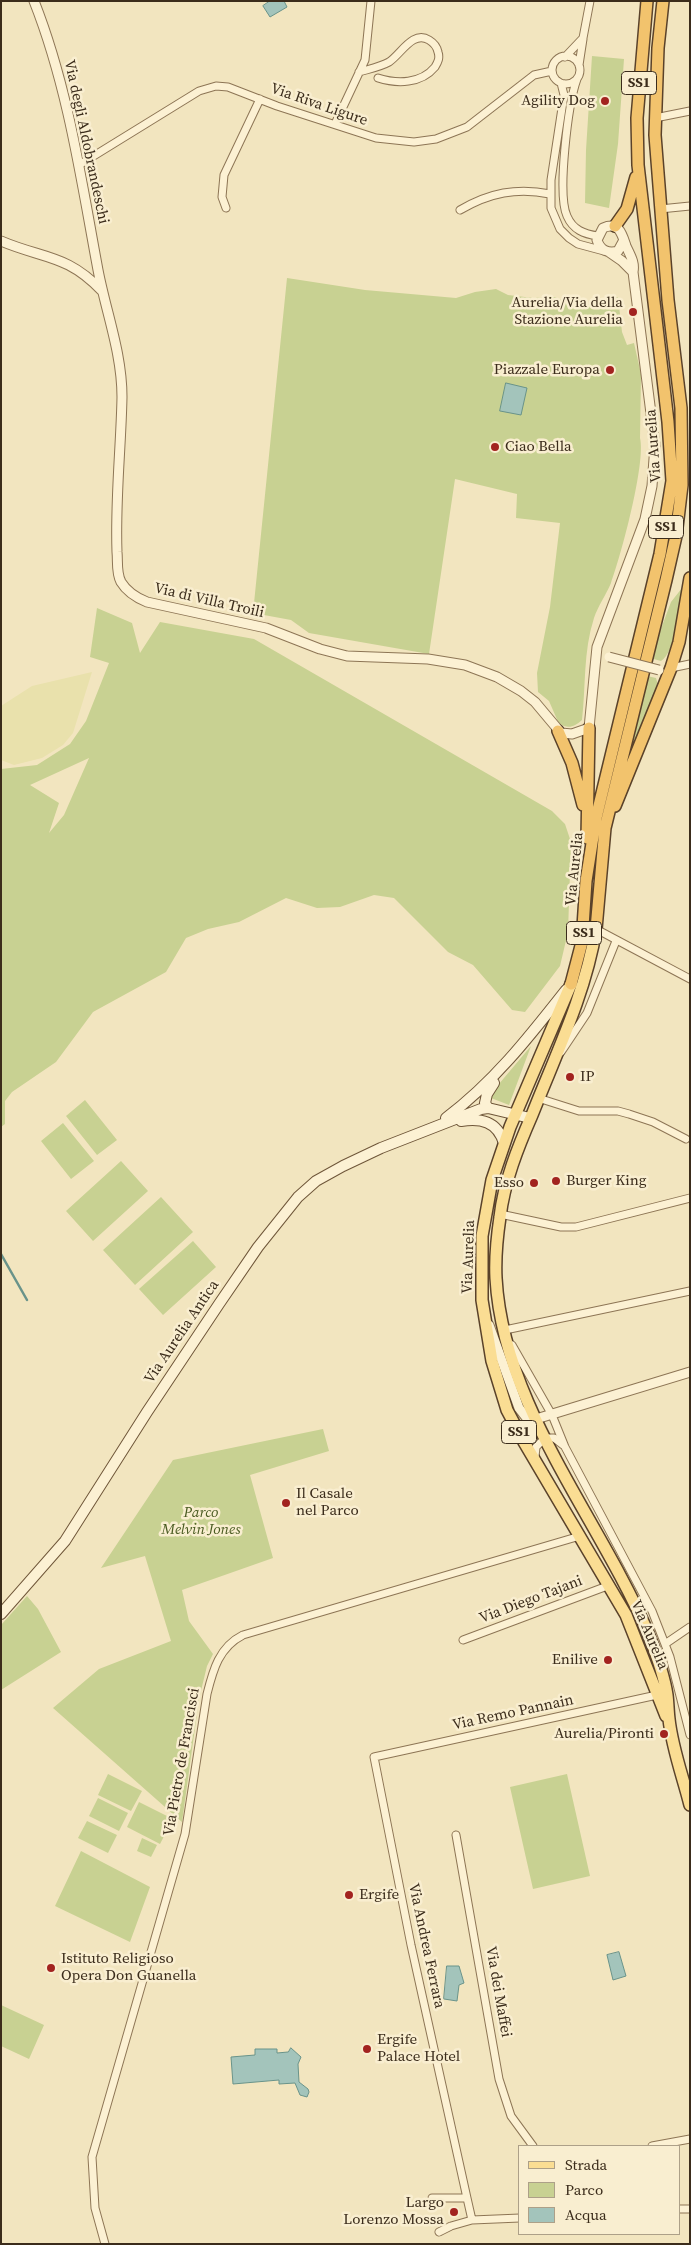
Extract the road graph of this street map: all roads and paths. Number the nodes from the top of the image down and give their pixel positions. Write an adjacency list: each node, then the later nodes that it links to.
1 (34, 1): 18 (street, Via degli Aldobrandeschi)
2 (370, 1): 10 (street)
3 (590, 1): 6 (street)
4 (647, 1): 19 (highway, Via Aurelia / SS1)
5 (663, 1): 16 (highway, Via Aurelia / SS1)
6 (583, 38): 7 (street); 8 (street)
7 (565, 57): 8 (street); 9 (street)
8 (579, 65): 12 (street)
9 (552, 71): 13 (street); 17 (street, Via Riva Ligure)
10 (359, 72): 11 (street); 17 (street)
11 (378, 78)
12 (577, 79): 13 (street); 26 (street)
13 (561, 83): 20 (street)
14 (260, 100): 17 (street, Via Riva Ligure); 18 (street, Via Riva Ligure); 22 (street)
15 (690, 111): 16 (street)
16 (655, 118): 23 (highway, Via Aurelia / SS1)
17 (335, 124)
18 (79, 165): 31 (street, Via degli Aldobrandeschi)
19 (638, 165): 25 (highway); 42 (highway, Via Aurelia / SS1)
20 (550, 194): 24 (street); 29 (street)
21 (690, 206): 23 (street)
22 (226, 208)
23 (660, 209): 32 (highway, Via Aurelia / SS1)
24 (460, 210)
25 (615, 226): 26 (street); 27 (street)
26 (598, 236): 29 (street)
27 (624, 240): 29 (street); 30 (street, Via Aurelia)
28 (1, 241): 31 (street)
29 (607, 252): 30 (street)
30 (633, 272): 35 (street, Via Aurelia)
31 (103, 292): 39 (street, Via di Villa Troili)
32 (675, 361): 33 (highway); 41 (highway, Via Aurelia / SS1)
33 (690, 413)
34 (690, 578): 37 (highway)
35 (596, 653): 37 (street, bridge); 38 (street, Via Aurelia)
36 (690, 664): 37 (street)
37 (671, 668): 41 (highway)
38 (589, 728): 39 (street); 40 (highway)
39 (558, 731): 40 (highway)
40 (587, 822): 42 (highway)
41 (603, 838): 43 (highway, Via Aurelia / SS1)
42 (586, 881): 46 (highway, Via Aurelia / SS1)
43 (596, 929): 44 (street); 47 (main road, Via Aurelia / SS1)
44 (616, 940): 45 (street); 47 (street, Via Aurelia)
45 (690, 979)
46 (571, 984): 48 (main road); 51 (main road, Via Aurelia / SS1)
47 (554, 1061): 49 (main road, Via Aurelia / SS1)
48 (506, 1065): 50 (main road); 53 (main road)
49 (538, 1098): 52 (main road, Via Aurelia / SS1); 54 (street)
50 (488, 1108): 51 (main road); 53 (main road)
51 (515, 1114): 52 (main road); 55 (main road, Via Aurelia / SS1)
52 (530, 1118): 57 (main road, Via Aurelia / SS1)
53 (438, 1125): 55 (main road); 71 (main road, Via Aurelia Antica)
54 (686, 1139)
55 (504, 1143): 59 (main road, Via Aurelia / SS1)
56 (690, 1198): 57 (street)
57 (500, 1214): 60 (main road, Via Aurelia / SS1)
58 (690, 1291): 60 (street)
59 (484, 1315): 63 (street); 66 (main road, Via Aurelia / SS1)
60 (506, 1334): 62 (street, Via Aurelia); 63 (main road, Via Aurelia / SS1)
61 (690, 1372): 62 (street)
62 (552, 1415): 63 (street); 65 (street, Via Aurelia)
63 (536, 1419): 64 (main road, Via Aurelia / SS1)
64 (545, 1438): 65 (street); 66 (street); 70 (main road, Via Aurelia / SS1)
65 (565, 1447): 68 (street, Via Aurelia)
66 (536, 1462): 67 (main road, Via Aurelia / SS1)
67 (580, 1536): 69 (main road, Via Aurelia / SS1); 89 (street, Via Pietro de Francisci)
68 (628, 1564): 70 (street); 74 (street, Via Aurelia)
69 (610, 1585): 73 (street, Via Diego Tajani); 75 (main road, Via Aurelia / SS1)
70 (628, 1589): 76 (main road, Via Aurelia / SS1)
71 (1, 1614)
72 (690, 1628): 74 (street)
73 (463, 1640)
74 (665, 1644): 77 (street, Via Aurelia)
75 (657, 1695): 76 (main road, Via Aurelia / SS1); 78 (street, Via Remo Pannain)
76 (669, 1720): 79 (main road, Via Aurelia)
77 (690, 1735)
78 (374, 1757): 85 (street, Via Andrea Ferrara)
79 (690, 1805)
80 (456, 1835): 82 (street, Via dei Maffei)
81 (690, 2139): 83 (street)
82 (532, 2145)
83 (657, 2145)
84 (432, 2198): 85 (street)
85 (467, 2198): 87 (street)
86 (518, 2218): 87 (street)
87 (472, 2220): 88 (street)
88 (439, 2232)
89 (105, 2244)

